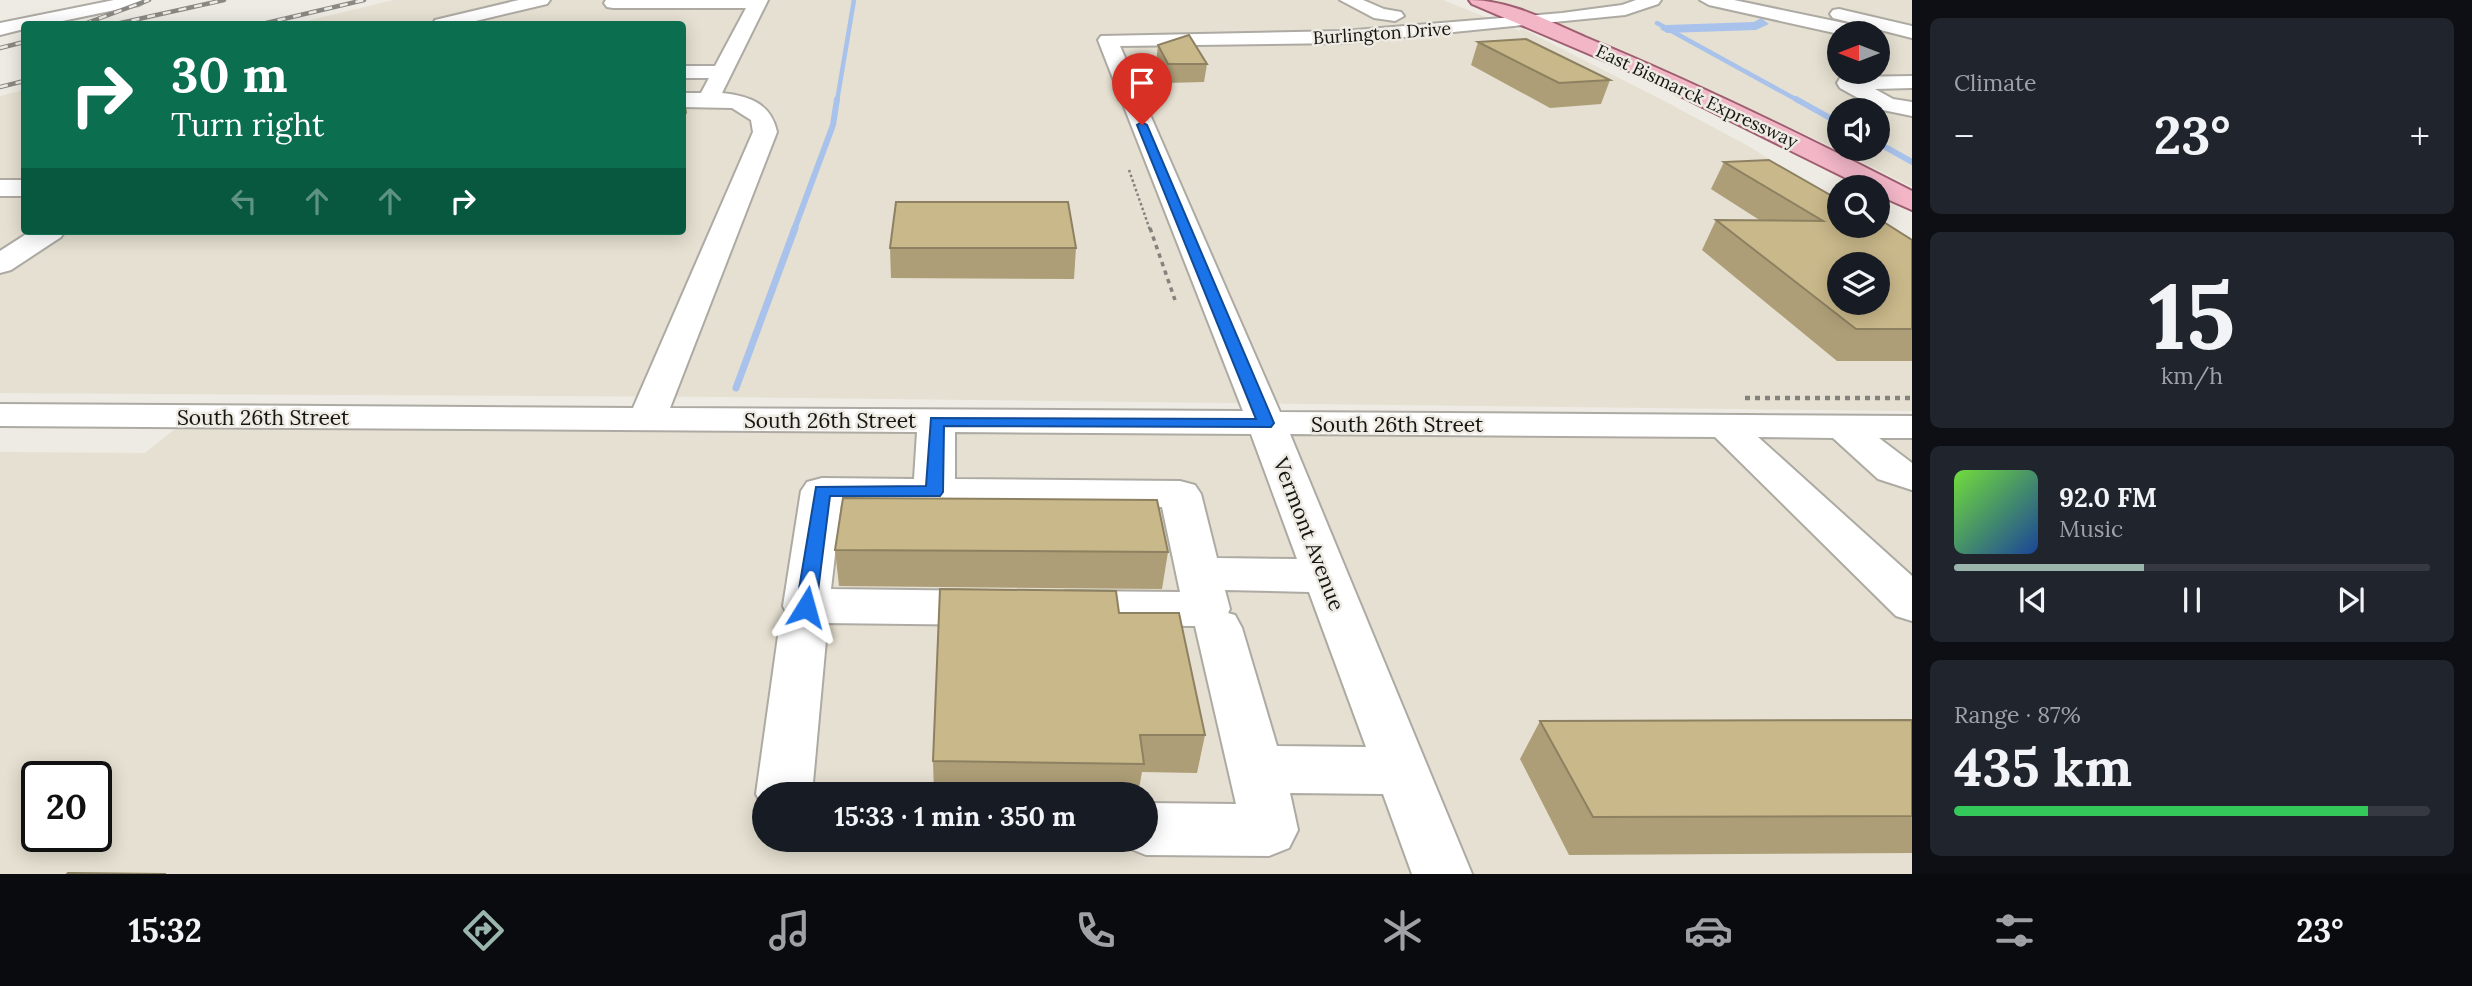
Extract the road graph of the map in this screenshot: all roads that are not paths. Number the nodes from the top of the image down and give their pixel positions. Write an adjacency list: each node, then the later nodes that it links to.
1 (139, 0): 13 (street)
2 (541, 0): 14 (street)
3 (616, 0): 10 (street)
4 (1349, 0): 12 (street)
5 (1478, 0): 11 (main road, East Bismarck Expressway)
6 (1593, 0): 11 (street)
7 (1652, 0): 11 (street, Burlington Drive)
8 (1709, 0): 16 (street)
9 (1771, 0): 15 (street)
10 (759, 1): 25 (street)
11 (1536, 13): 21 (street, Burlington Drive); 33 (main road, East Bismarck Expressway)
12 (1395, 16)
13 (38, 21)
14 (454, 21)
15 (1845, 21)
16 (1827, 24)
17 (21, 25): 18 (street)
18 (0, 29)
19 (1890, 29): 20 (street)
20 (1912, 32)
21 (1108, 40): 39 (street, Vermont Avenue)
22 (1890, 41): 23 (street)
23 (1912, 47)
24 (686, 72): 25 (street)
25 (723, 72): 29 (street)
26 (1912, 82): 27 (street)
27 (1856, 89): 28 (street); 30 (street)
28 (1912, 90)
29 (695, 100): 37 (street)
30 (1912, 109)
31 (0, 188): 32 (street)
32 (21, 188)
33 (1912, 202)
34 (45, 235): 35 (street)
35 (0, 264)
36 (0, 415): 37 (street, South 26th Street)
37 (647, 419): 38 (street, South 26th Street)
38 (936, 421): 39 (street, South 26th Street); 44 (street)
39 (1266, 423): 40 (street, South 26th Street); 46 (street, Vermont Avenue)
40 (1725, 426): 41 (street, South 26th Street); 47 (street)
41 (1843, 427): 42 (street, South 26th Street); 43 (street)
42 (1912, 427)
43 (1912, 477)
44 (934, 492): 45 (street); 45 (street)
45 (1198, 573): 46 (street)
46 (1326, 576): 51 (street, Vermont Avenue)
47 (1912, 604)
48 (1218, 628): 50 (street)
49 (803, 629): 52 (street)
50 (1256, 769): 51 (street); 53 (street)
51 (1402, 771): 54 (street, Vermont Avenue)
52 (785, 782)
53 (1158, 829)
54 (1443, 874)

